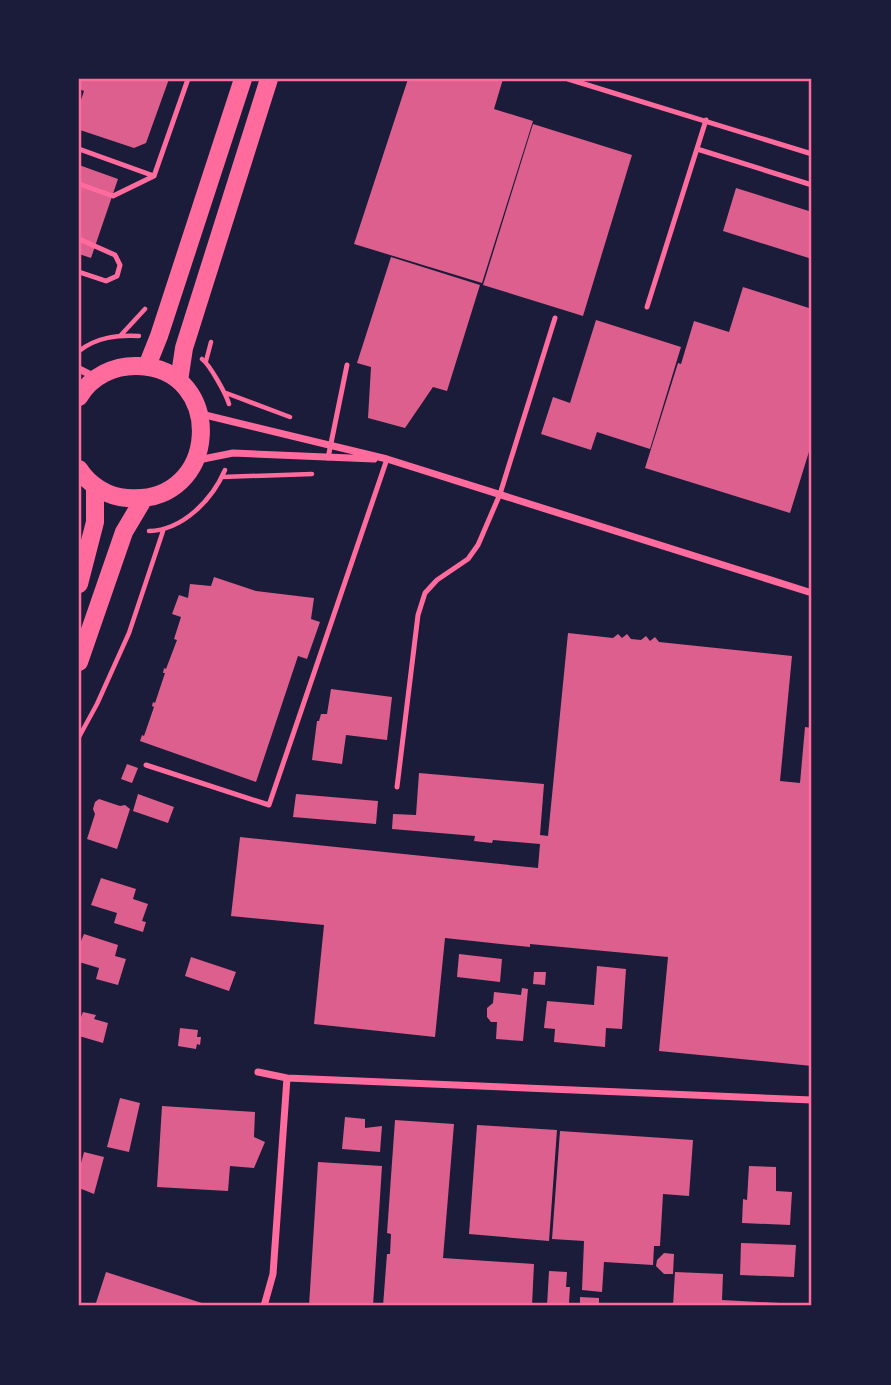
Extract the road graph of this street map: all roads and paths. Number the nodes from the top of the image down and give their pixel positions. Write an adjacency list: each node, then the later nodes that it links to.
1 (188, 79): 9 (lane)
2 (243, 79): 19 (main road)
3 (269, 79): 22 (main road)
4 (569, 79): 5 (lane)
5 (706, 120): 7 (lane); 8 (lane)
6 (79, 149): 9 (lane)
7 (697, 149): 11 (lane); 14 (lane)
8 (812, 154)
9 (153, 176): 10 (lane)
10 (79, 184)
11 (812, 185)
12 (79, 239): 13 (lane)
13 (79, 272)
14 (647, 307)
15 (555, 318): 31 (lane)
16 (79, 342): 17 (path)
17 (87, 345)
18 (347, 365): 25 (lane)
19 (146, 366): 21 (main road); 22 (main road)
20 (79, 369): 21 (street)
21 (96, 378): 23 (main road)
22 (179, 381): 24 (main road)
23 (79, 397)
24 (200, 414): 25 (street); 28 (main road)
25 (331, 445): 26 (lane); 27 (street)
26 (328, 458): 27 (street); 28 (street)
27 (387, 459): 31 (street); 38 (lane)
28 (197, 460): 32 (main road)
29 (79, 469): 30 (main road)
30 (95, 487): 32 (main road); 34 (main road)
31 (500, 494): 35 (street); 39 (lane)
32 (143, 500): 36 (main road)
33 (163, 531): 37 (path)
34 (79, 584)
35 (812, 593)
36 (79, 662)
37 (79, 737)
38 (146, 765)
39 (397, 787)
40 (258, 1072): 41 (street)
41 (287, 1078): 42 (street); 43 (street)
42 (812, 1100)
43 (264, 1306)

